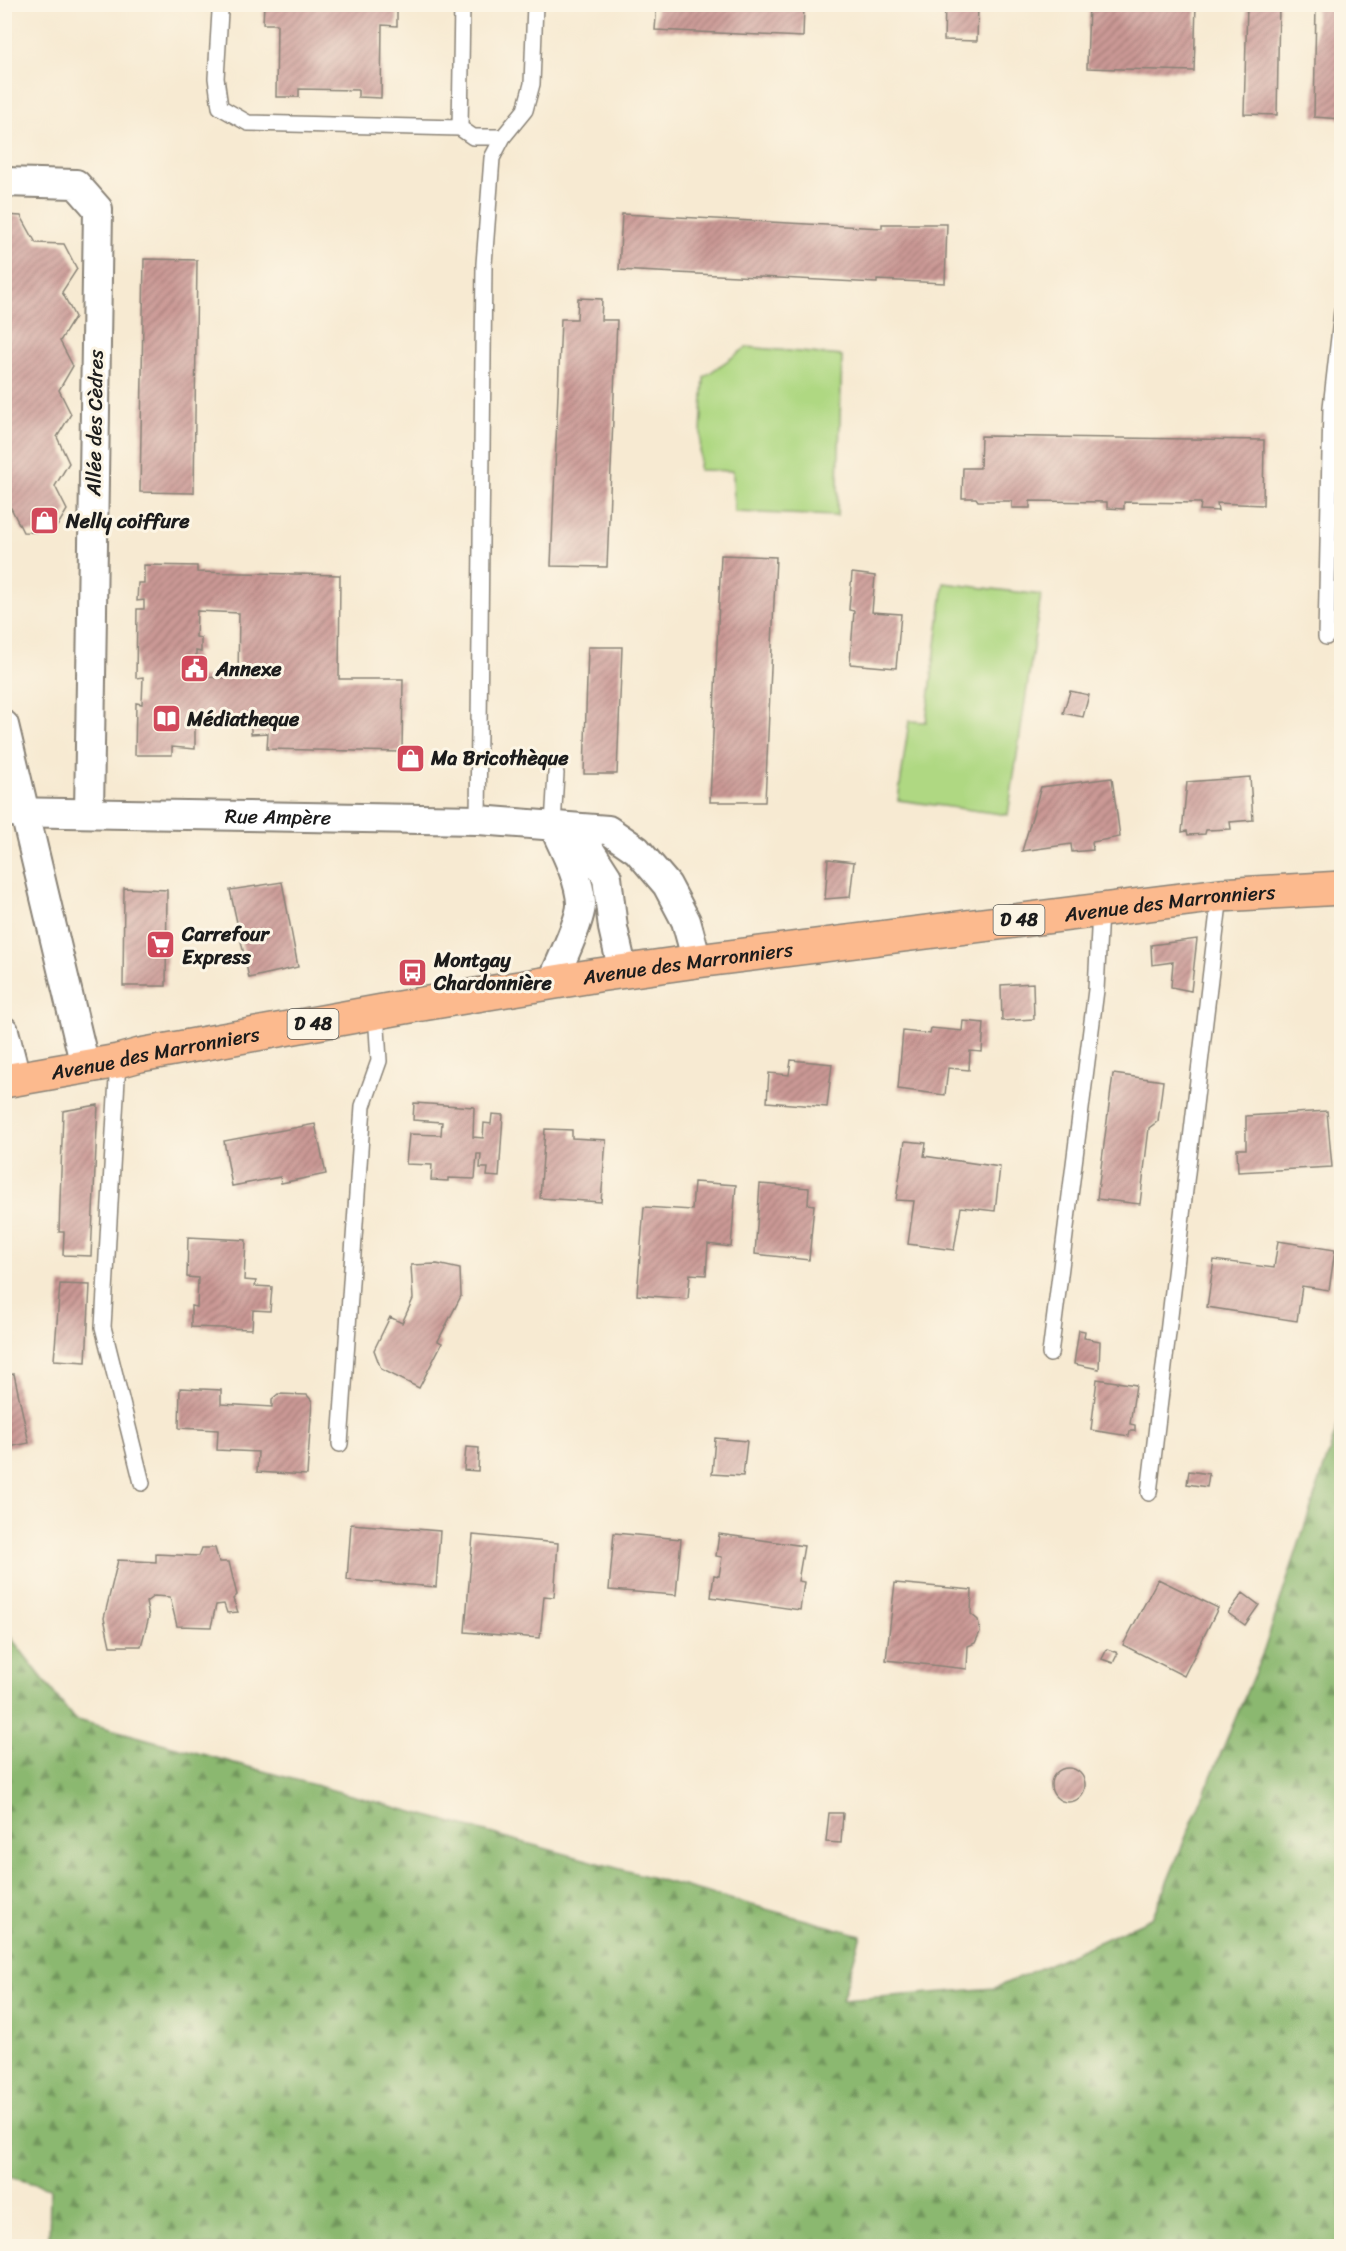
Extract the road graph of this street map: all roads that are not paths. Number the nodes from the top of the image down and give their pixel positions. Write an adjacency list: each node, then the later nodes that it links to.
1 (462, 4): 4 (lane)
2 (535, 4): 5 (lane)
3 (220, 12): 4 (lane)
4 (460, 128): 5 (lane)
5 (503, 137): 13 (lane)
6 (4, 182): 12 (street, Allée des Cèdres)
7 (1341, 311): 8 (lane)
8 (1326, 637)
9 (4, 726): 11 (street)
10 (556, 773): 14 (lane)
11 (15, 812): 12 (street, Rue Ampère); 24 (street)
12 (89, 813): 13 (street, Rue Ampère)
13 (478, 820): 14 (street, Rue Ampère)
14 (553, 825): 18 (street, Rue Ampère); 19 (street); 20 (street)
15 (1341, 888): 16 (main road, Avenue des Marronniers / D 48)
16 (1220, 896): 17 (main road, Avenue des Marronniers / D 48); 29 (lane)
17 (1100, 910): 18 (main road, Avenue des Marronniers / D 48); 26 (lane)
18 (697, 961): 19 (main road, Avenue des Marronniers / D 48)
19 (623, 972): 20 (main road, Avenue des Marronniers / D 48)
20 (552, 982): 21 (main road, Avenue des Marronniers / D 48)
21 (376, 1012): 23 (main road, Avenue des Marronniers / D 48); 27 (lane)
22 (4, 1031): 25 (street)
23 (118, 1062): 24 (main road, Avenue des Marronniers / D 48); 28 (lane)
24 (85, 1066): 25 (main road, Avenue des Marronniers / D 48)
25 (10, 1079)
26 (1050, 1354)
27 (340, 1444)
28 (142, 1483)
29 (1149, 1493)

